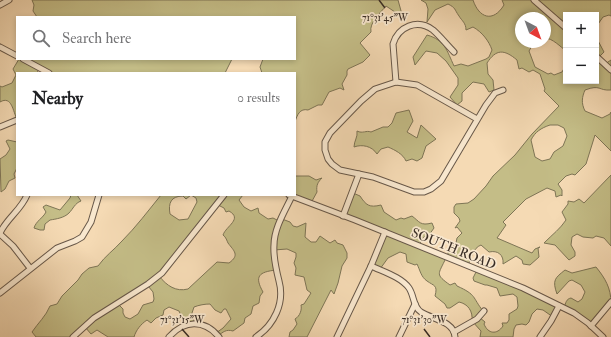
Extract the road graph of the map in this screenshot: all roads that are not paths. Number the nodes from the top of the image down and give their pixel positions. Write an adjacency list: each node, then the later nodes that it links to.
1 (9, 0): 3 (street)
2 (534, 0): 4 (street)
3 (0, 5)
4 (563, 25)
5 (0, 47): 7 (street)
6 (454, 52): 12 (street)
7 (16, 55)
8 (599, 59): 10 (street)
9 (25, 60): 11 (street)
10 (611, 70)
11 (47, 72)
12 (396, 82): 14 (street); 17 (street)
13 (503, 90): 14 (street)
14 (477, 119): 17 (street)
15 (16, 120): 16 (street)
16 (0, 127)
17 (359, 174): 22 (street)
18 (26, 196): 24 (street)
19 (99, 196): 26 (street)
20 (223, 196): 34 (street)
21 (291, 196): 22 (street, SOUTH ROAD); 37 (street)
22 (344, 216): 23 (street, SOUTH ROAD)
23 (385, 232): 25 (street); 30 (street, SOUTH ROAD)
24 (0, 234): 26 (street)
25 (372, 266): 29 (street); 38 (street)
26 (30, 268): 27 (street)
27 (0, 293)
28 (611, 302): 32 (street)
29 (415, 304): 33 (street); 39 (street)
30 (559, 306): 32 (street, SOUTH ROAD); 40 (street)
31 (484, 311): 33 (street)
32 (591, 326): 41 (street, SOUTH ROAD)
33 (454, 334)
34 (73, 337)
35 (169, 337): 36 (street)
36 (219, 337)
37 (256, 337)
38 (337, 337)
39 (399, 337)
40 (540, 337)
41 (603, 337)

